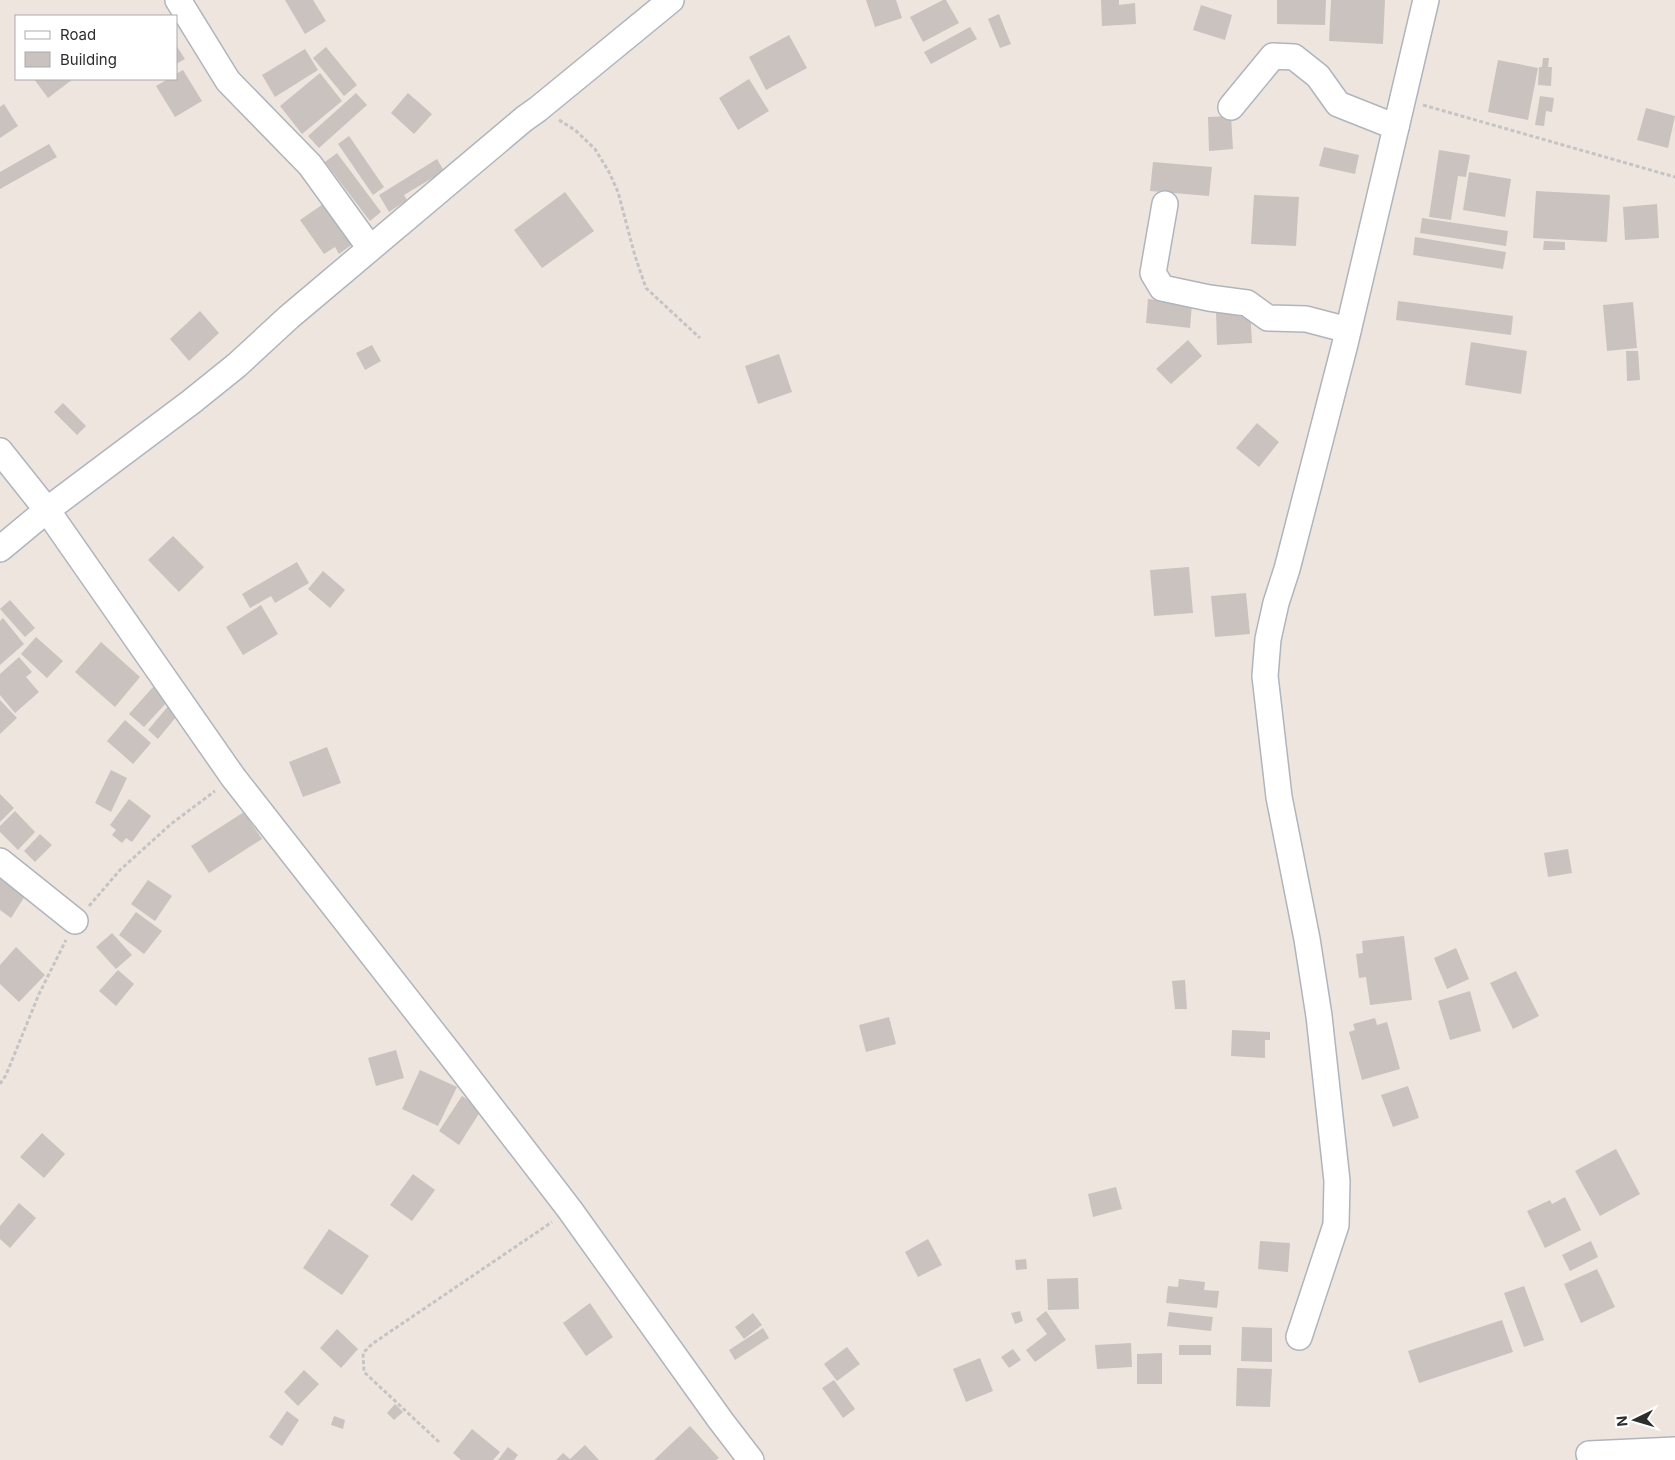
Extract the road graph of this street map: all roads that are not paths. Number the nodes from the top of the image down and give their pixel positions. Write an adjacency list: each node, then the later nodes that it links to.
1 (178, 0): 7 (street)
2 (671, 0): 7 (street)
3 (1426, 0): 5 (street)
4 (1231, 107): 5 (street)
5 (1396, 127): 8 (street)
6 (1165, 204): 8 (street)
7 (370, 248): 10 (street)
8 (1348, 330): 14 (street)
9 (0, 451): 10 (street)
10 (47, 510): 11 (street); 17 (street)
11 (0, 549)
12 (0, 861): 13 (street)
13 (75, 921)
14 (1298, 1337)
15 (1675, 1450): 16 (street)
16 (1589, 1454)
17 (751, 1460)

